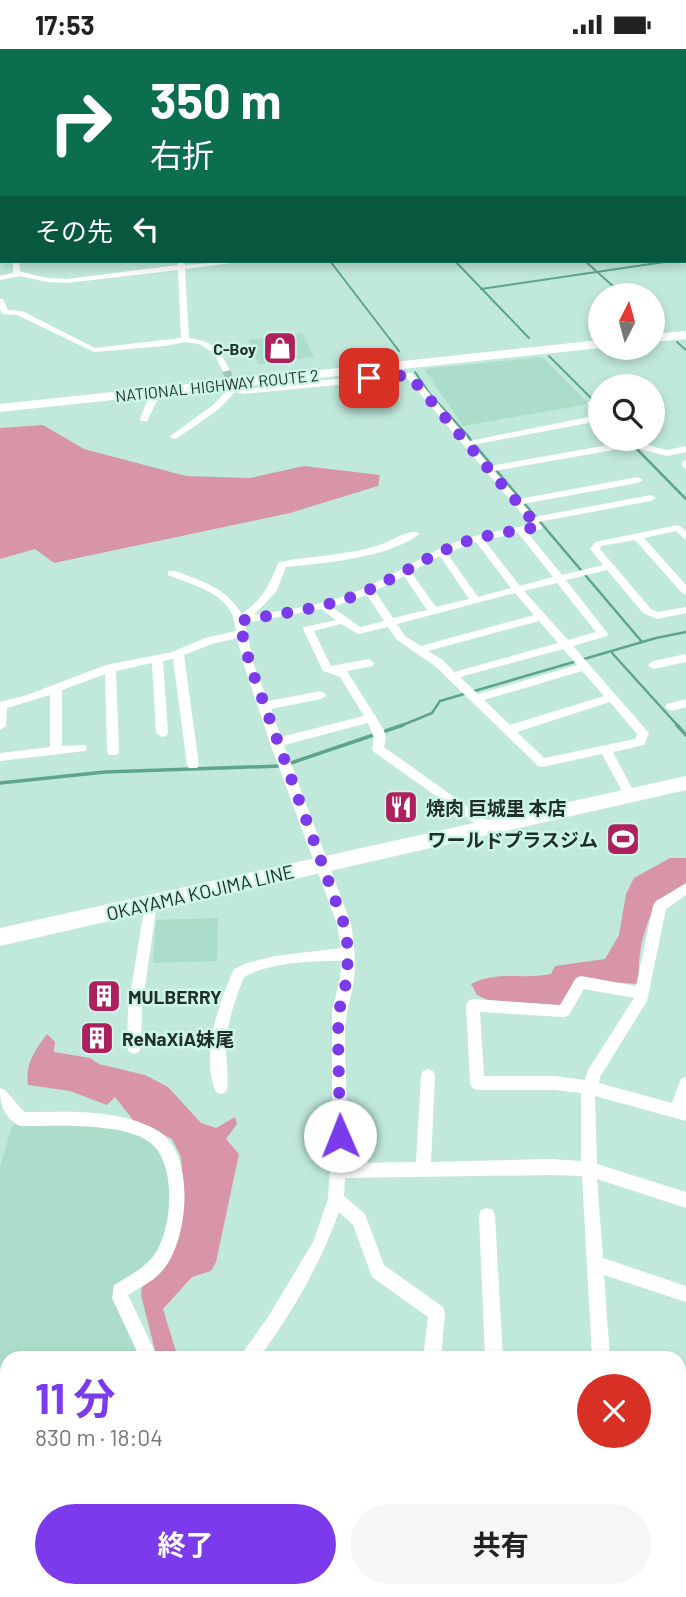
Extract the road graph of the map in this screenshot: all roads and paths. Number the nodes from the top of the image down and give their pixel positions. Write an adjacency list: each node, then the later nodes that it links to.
1 (16, 263): 3 (street)
2 (182, 264): 3 (street); 11 (street)
3 (19, 274): 4 (street)
4 (0, 278)
5 (0, 302): 11 (street)
6 (686, 327): 7 (main road)
7 (665, 329)
8 (686, 335): 10 (main road)
9 (588, 337): 17 (main road, NATIONAL HIGHWAY ROUTE 2)
10 (665, 337)
11 (185, 340): 13 (street)
12 (588, 346): 14 (main road, NATIONAL HIGHWAY ROUTE 2)
13 (226, 370)
14 (391, 371): 15 (main road, NATIONAL HIGHWAY ROUTE 2); 22 (street)
15 (296, 381): 16 (main road, NATIONAL HIGHWAY ROUTE 2); 21 (street)
16 (155, 391): 18 (main road, NATIONAL HIGHWAY ROUTE 2); 19 (street)
17 (0, 399)
18 (0, 408)
19 (144, 419)
20 (588, 420): 22 (street)
21 (173, 437)
22 (471, 442): 26 (street)
23 (686, 449): 25 (street)
24 (588, 450): 26 (street)
25 (660, 451)
26 (494, 468): 29 (street)
27 (638, 480): 29 (street)
28 (651, 498): 30 (street)
29 (522, 501): 30 (street)
30 (536, 519): 31 (street)
31 (521, 530): 35 (street); 40 (street)
32 (414, 534): 51 (street)
33 (637, 536): 34 (street); 37 (street); 43 (street)
34 (686, 537)
35 (478, 538): 36 (street); 41 (street)
36 (442, 552): 38 (street); 44 (street)
37 (609, 566): 40 (street); 46 (street)
38 (406, 572): 42 (street); 47 (street)
39 (172, 573): 51 (street)
40 (559, 579): 41 (street); 52 (street)
41 (517, 589): 44 (street); 48 (street)
42 (369, 590): 45 (street); 50 (street)
43 (686, 591)
44 (475, 600): 47 (street)
45 (324, 605): 50 (street); 51 (street)
46 (686, 610)
47 (433, 611): 50 (street)
48 (541, 617): 52 (street); 53 (street)
49 (336, 623): 61 (street)
50 (389, 623): 53 (street)
51 (241, 627): 54 (street); 69 (street)
52 (567, 645): 58 (street); 62 (street)
53 (419, 650): 62 (street)
54 (178, 653): 55 (street); 81 (street)
55 (157, 657): 60 (street); 74 (street)
56 (686, 658): 59 (street)
57 (369, 663): 61 (street)
58 (583, 663): 65 (street); 66 (street)
59 (653, 665)
60 (110, 668): 63 (street); 79 (street)
61 (334, 671): 71 (street)
62 (452, 676): 65 (street)
63 (56, 688): 68 (street); 78 (street)
64 (321, 695): 69 (street)
65 (472, 695): 73 (street)
66 (613, 697): 73 (street); 77 (street)
67 (686, 703): 70 (street)
68 (1, 706): 72 (street)
69 (264, 706): 75 (street)
70 (671, 707)
71 (370, 719): 75 (street); 84 (street)
72 (0, 726)
73 (509, 730): 77 (street)
74 (162, 733)
75 (276, 743): 85 (street)
76 (81, 748): 78 (street)
77 (606, 750): 83 (street)
78 (56, 751): 80 (street)
79 (113, 753)
80 (0, 757)
81 (193, 765)
82 (686, 783): 83 (main road, OKAYAMA KOJIMA LINE)
83 (630, 796): 84 (main road, OKAYAMA KOJIMA LINE)
84 (488, 827): 85 (main road, OKAYAMA KOJIMA LINE)
85 (322, 865): 87 (main road, OKAYAMA KOJIMA LINE); 89 (street)
86 (686, 888): 90 (street)
87 (151, 903): 88 (main road, OKAYAMA KOJIMA LINE); 91 (street)
88 (0, 937)
89 (348, 955): 94 (street); 100 (street)
90 (642, 993): 95 (street); 95 (street)
91 (134, 1047)
92 (428, 1076): 98 (street)
93 (686, 1084): 97 (street)
94 (221, 1087)
95 (590, 1087): 97 (street); 99 (street)
96 (0, 1095): 106 (street)
97 (681, 1113)
98 (423, 1169): 99 (street); 100 (street)
99 (589, 1169): 102 (street); 104 (street)
100 (339, 1171): 101 (street)
101 (336, 1199): 107 (street); 108 (street)
102 (686, 1200)
103 (487, 1216): 109 (street)
104 (596, 1264): 105 (street); 110 (street)
105 (686, 1294)
106 (146, 1351)
107 (253, 1351)
108 (434, 1351)
109 (494, 1351)
110 (601, 1351)

